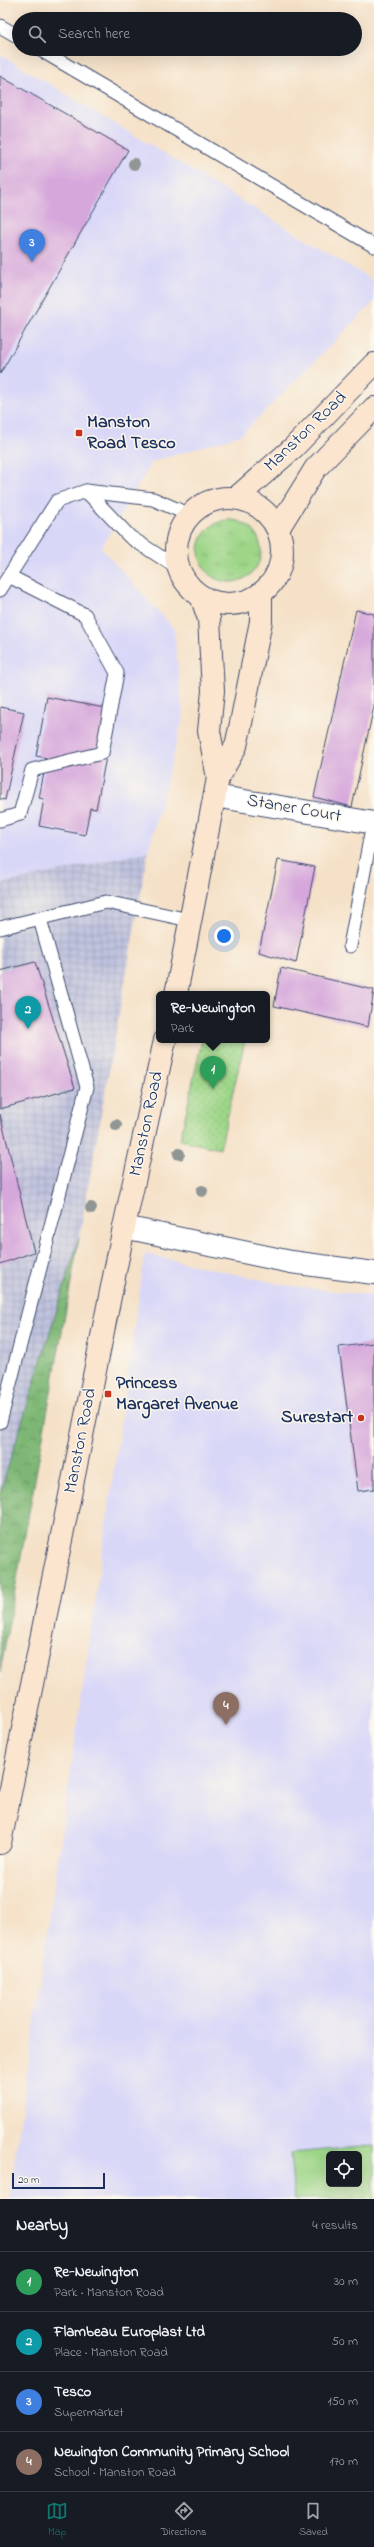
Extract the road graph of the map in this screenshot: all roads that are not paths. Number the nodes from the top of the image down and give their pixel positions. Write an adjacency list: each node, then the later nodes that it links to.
1 (0, 26): 2 (lane)
2 (12, 33)
3 (51, 56): 4 (lane)
4 (374, 246)
5 (374, 364): 8 (main road, Manston Road)
6 (374, 408): 10 (main road, Manston Road)
7 (86, 491): 9 (lane); 11 (lane); 12 (lane)
8 (236, 498): 9 (main road); 10 (main road)
9 (190, 515): 11 (main road)
10 (278, 529): 14 (main road)
11 (179, 569): 15 (main road)
12 (9, 576): 13 (lane); 17 (lane)
13 (0, 590)
14 (261, 594): 15 (main road); 16 (main road)
15 (201, 596): 16 (main road)
16 (216, 787): 18 (street, Staner Court); 20 (main road)
17 (0, 820)
18 (374, 823): 22 (lane, Staner Court)
19 (40, 919): 20 (lane); 21 (lane); 27 (lane)
20 (189, 920): 23 (main road)
21 (0, 928)
22 (350, 946)
23 (177, 991)
24 (164, 1043): 25 (main road, Manston Road)
25 (124, 1227): 26 (street); 28 (main road, Manston Road)
26 (374, 1273)
27 (0, 1422)
28 (0, 1843)

